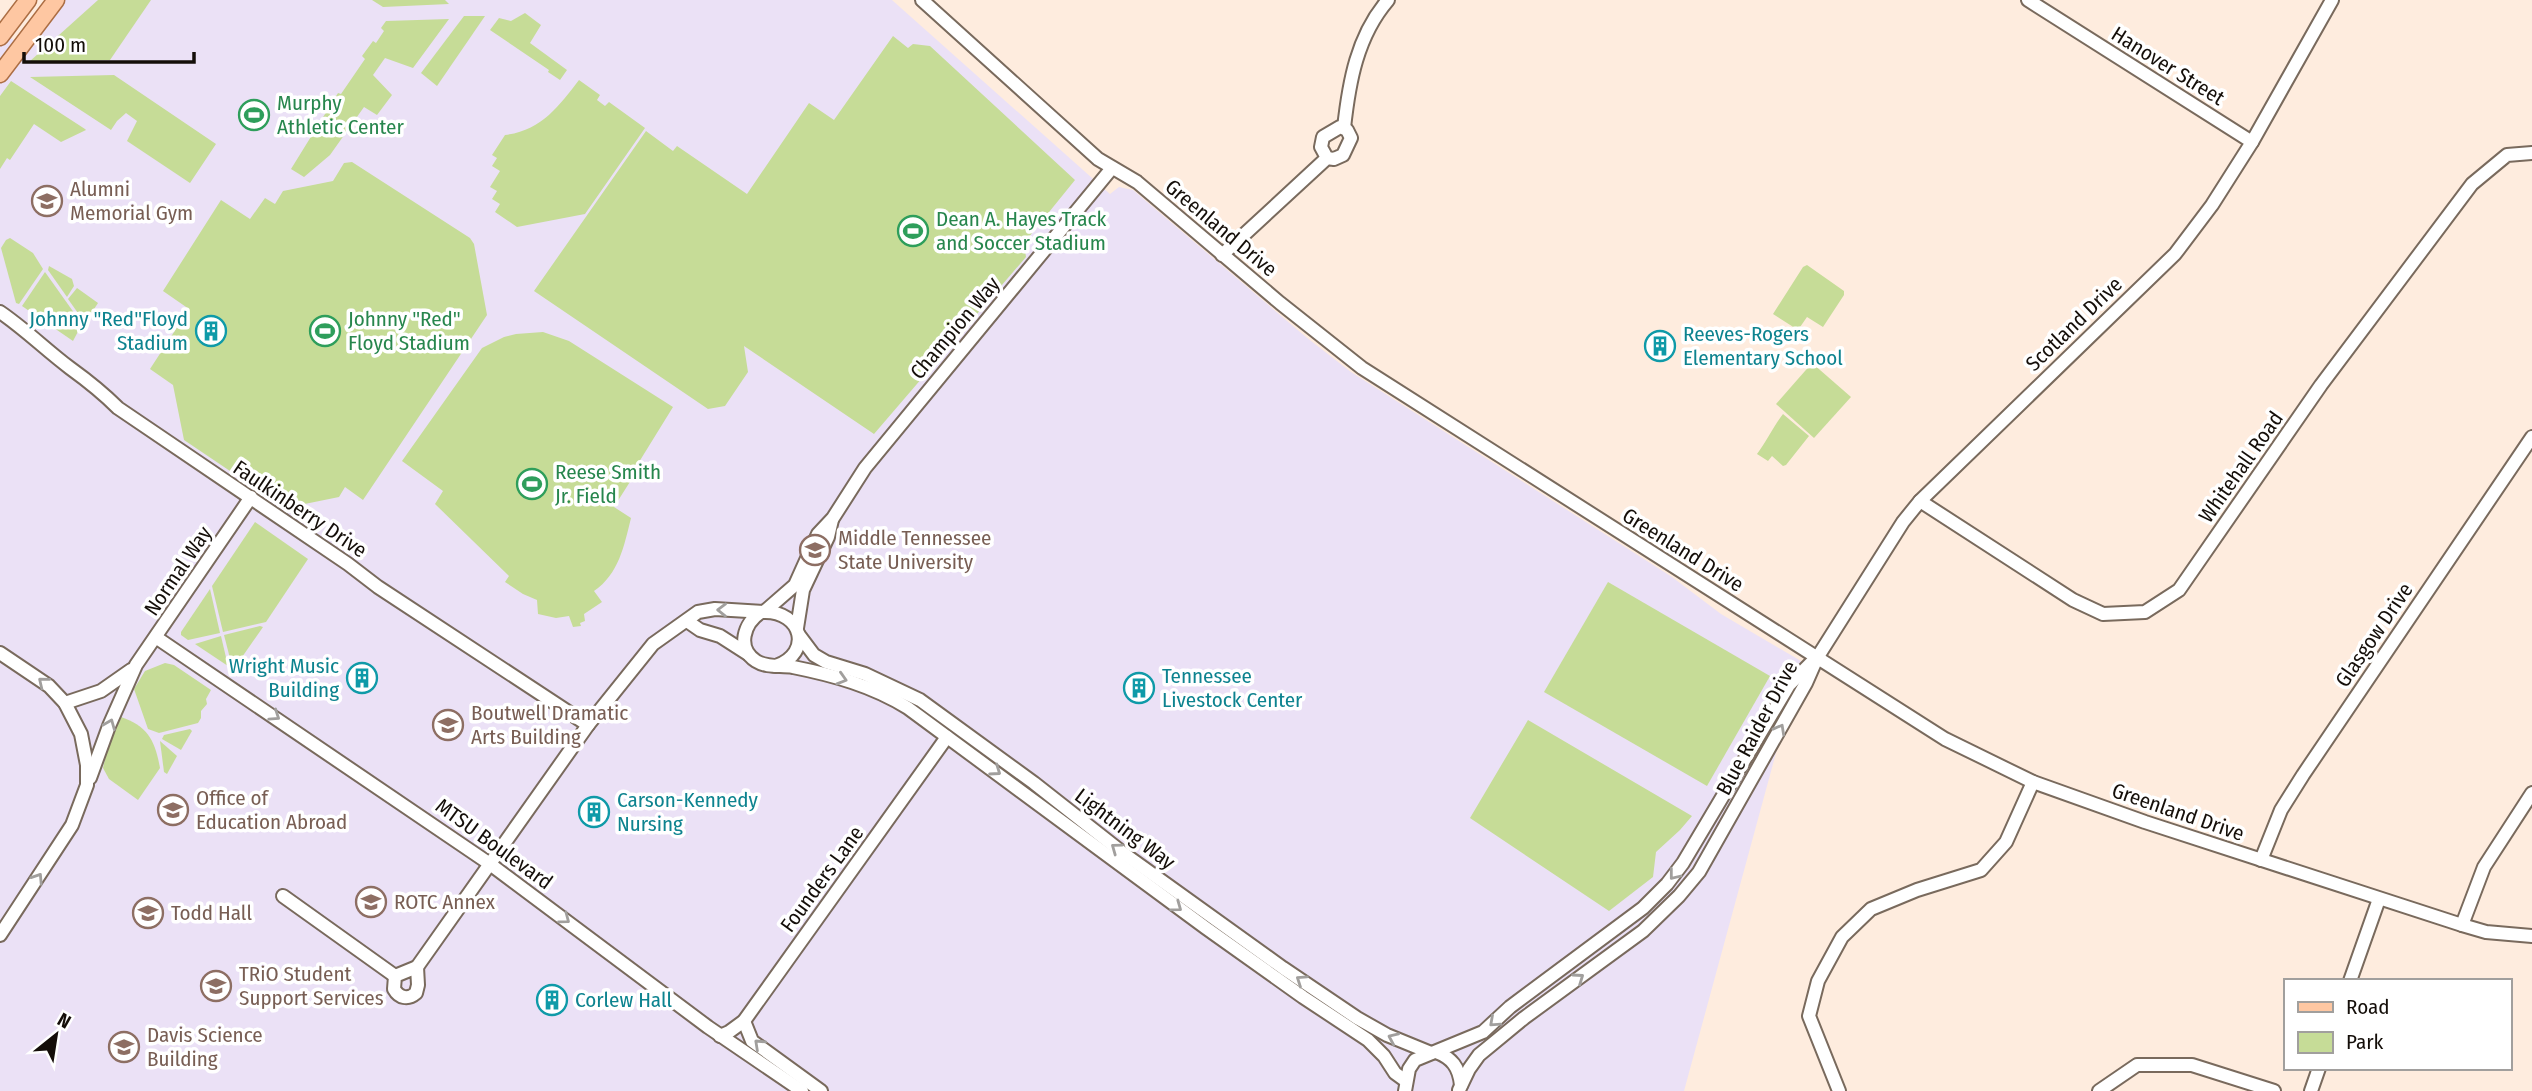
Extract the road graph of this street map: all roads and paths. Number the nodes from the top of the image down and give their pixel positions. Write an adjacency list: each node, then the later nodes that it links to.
1 (28, 0): 7 (main road)
2 (56, 0): 8 (main road)
3 (922, 0): 13 (street, Greenland Drive)
4 (1388, 0): 9 (street)
5 (2028, 0): 10 (street, Hanover Street)
6 (2332, 0): 10 (street, Scotland Drive)
7 (0, 37)
8 (0, 74)
9 (1343, 128): 12 (street); 12 (street)
10 (2252, 142): 18 (street, Scotland Drive)
11 (2532, 153): 18 (street, Whitehall Road)
12 (1327, 158): 14 (street)
13 (1112, 168): 14 (street, Greenland Drive); 19 (street, Champion Way)
14 (1222, 255): 26 (street, Greenland Drive)
15 (0, 312): 17 (street, Faulkinberry Drive)
16 (2532, 437): 35 (street, Glasgow Drive)
17 (251, 497): 23 (street, Normal Way); 30 (street, Faulkinberry Drive)
18 (1920, 501): 26 (street, Scotland Drive)
19 (833, 518): 20 (street, Champion Way); 22 (street, Champion Way)
20 (762, 612): 21 (street, one-way to 21); 22 (street); 25 (street)
21 (687, 621): 25 (street); 30 (street)
22 (798, 632): 28 (street); 47 (street, Lightning Way, one-way to 22)
23 (157, 638): 27 (street, Normal Way); 36 (street, MTSU Boulevard, one-way to 36)
24 (0, 653): 29 (street, one-way to 24)
25 (748, 653): 28 (street)
26 (1817, 658): 32 (street, Greenland Drive); 47 (street, Blue Raider Drive, one-way to 47); 50 (street, Blue Raider Drive, one-way to 26)
27 (136, 665): 29 (street, Normal Way); 33 (street, Normal Way, one-way to 27)
28 (776, 666): 31 (street, Lightning Way, one-way to 31)
29 (65, 703): 33 (street)
30 (588, 725): 36 (street)
31 (947, 737): 45 (street, Founders Lane); 49 (street, Lightning Way, one-way to 49)
32 (2033, 782): 35 (street, Greenland Drive); 53 (street)
33 (87, 785): 40 (street, Normal Way, one-way to 33)
34 (2532, 793): 39 (street)
35 (2261, 860): 38 (street, Greenland Drive)
36 (491, 864): 42 (street); 46 (street, MTSU Boulevard, one-way to 46)
37 (282, 896): 43 (street)
38 (2379, 899): 39 (street, Greenland Drive); 44 (street)
39 (2462, 925): 41 (street, Greenland Drive)
40 (0, 935)
41 (2532, 936)
42 (417, 967): 43 (street); 43 (street)
43 (395, 976)
44 (2351, 979)
45 (744, 1021): 46 (street, Founders Lane); 52 (street, one-way to 45)
46 (720, 1035): 51 (street, MTSU Boulevard)
47 (1433, 1053): 49 (street); 50 (street)
48 (2318, 1070): 56 (street)
49 (1406, 1088)
50 (1459, 1090)
51 (802, 1091)
52 (821, 1091)
53 (1839, 1091)
54 (2099, 1091): 55 (street)
55 (2274, 1091)
56 (2311, 1091)

